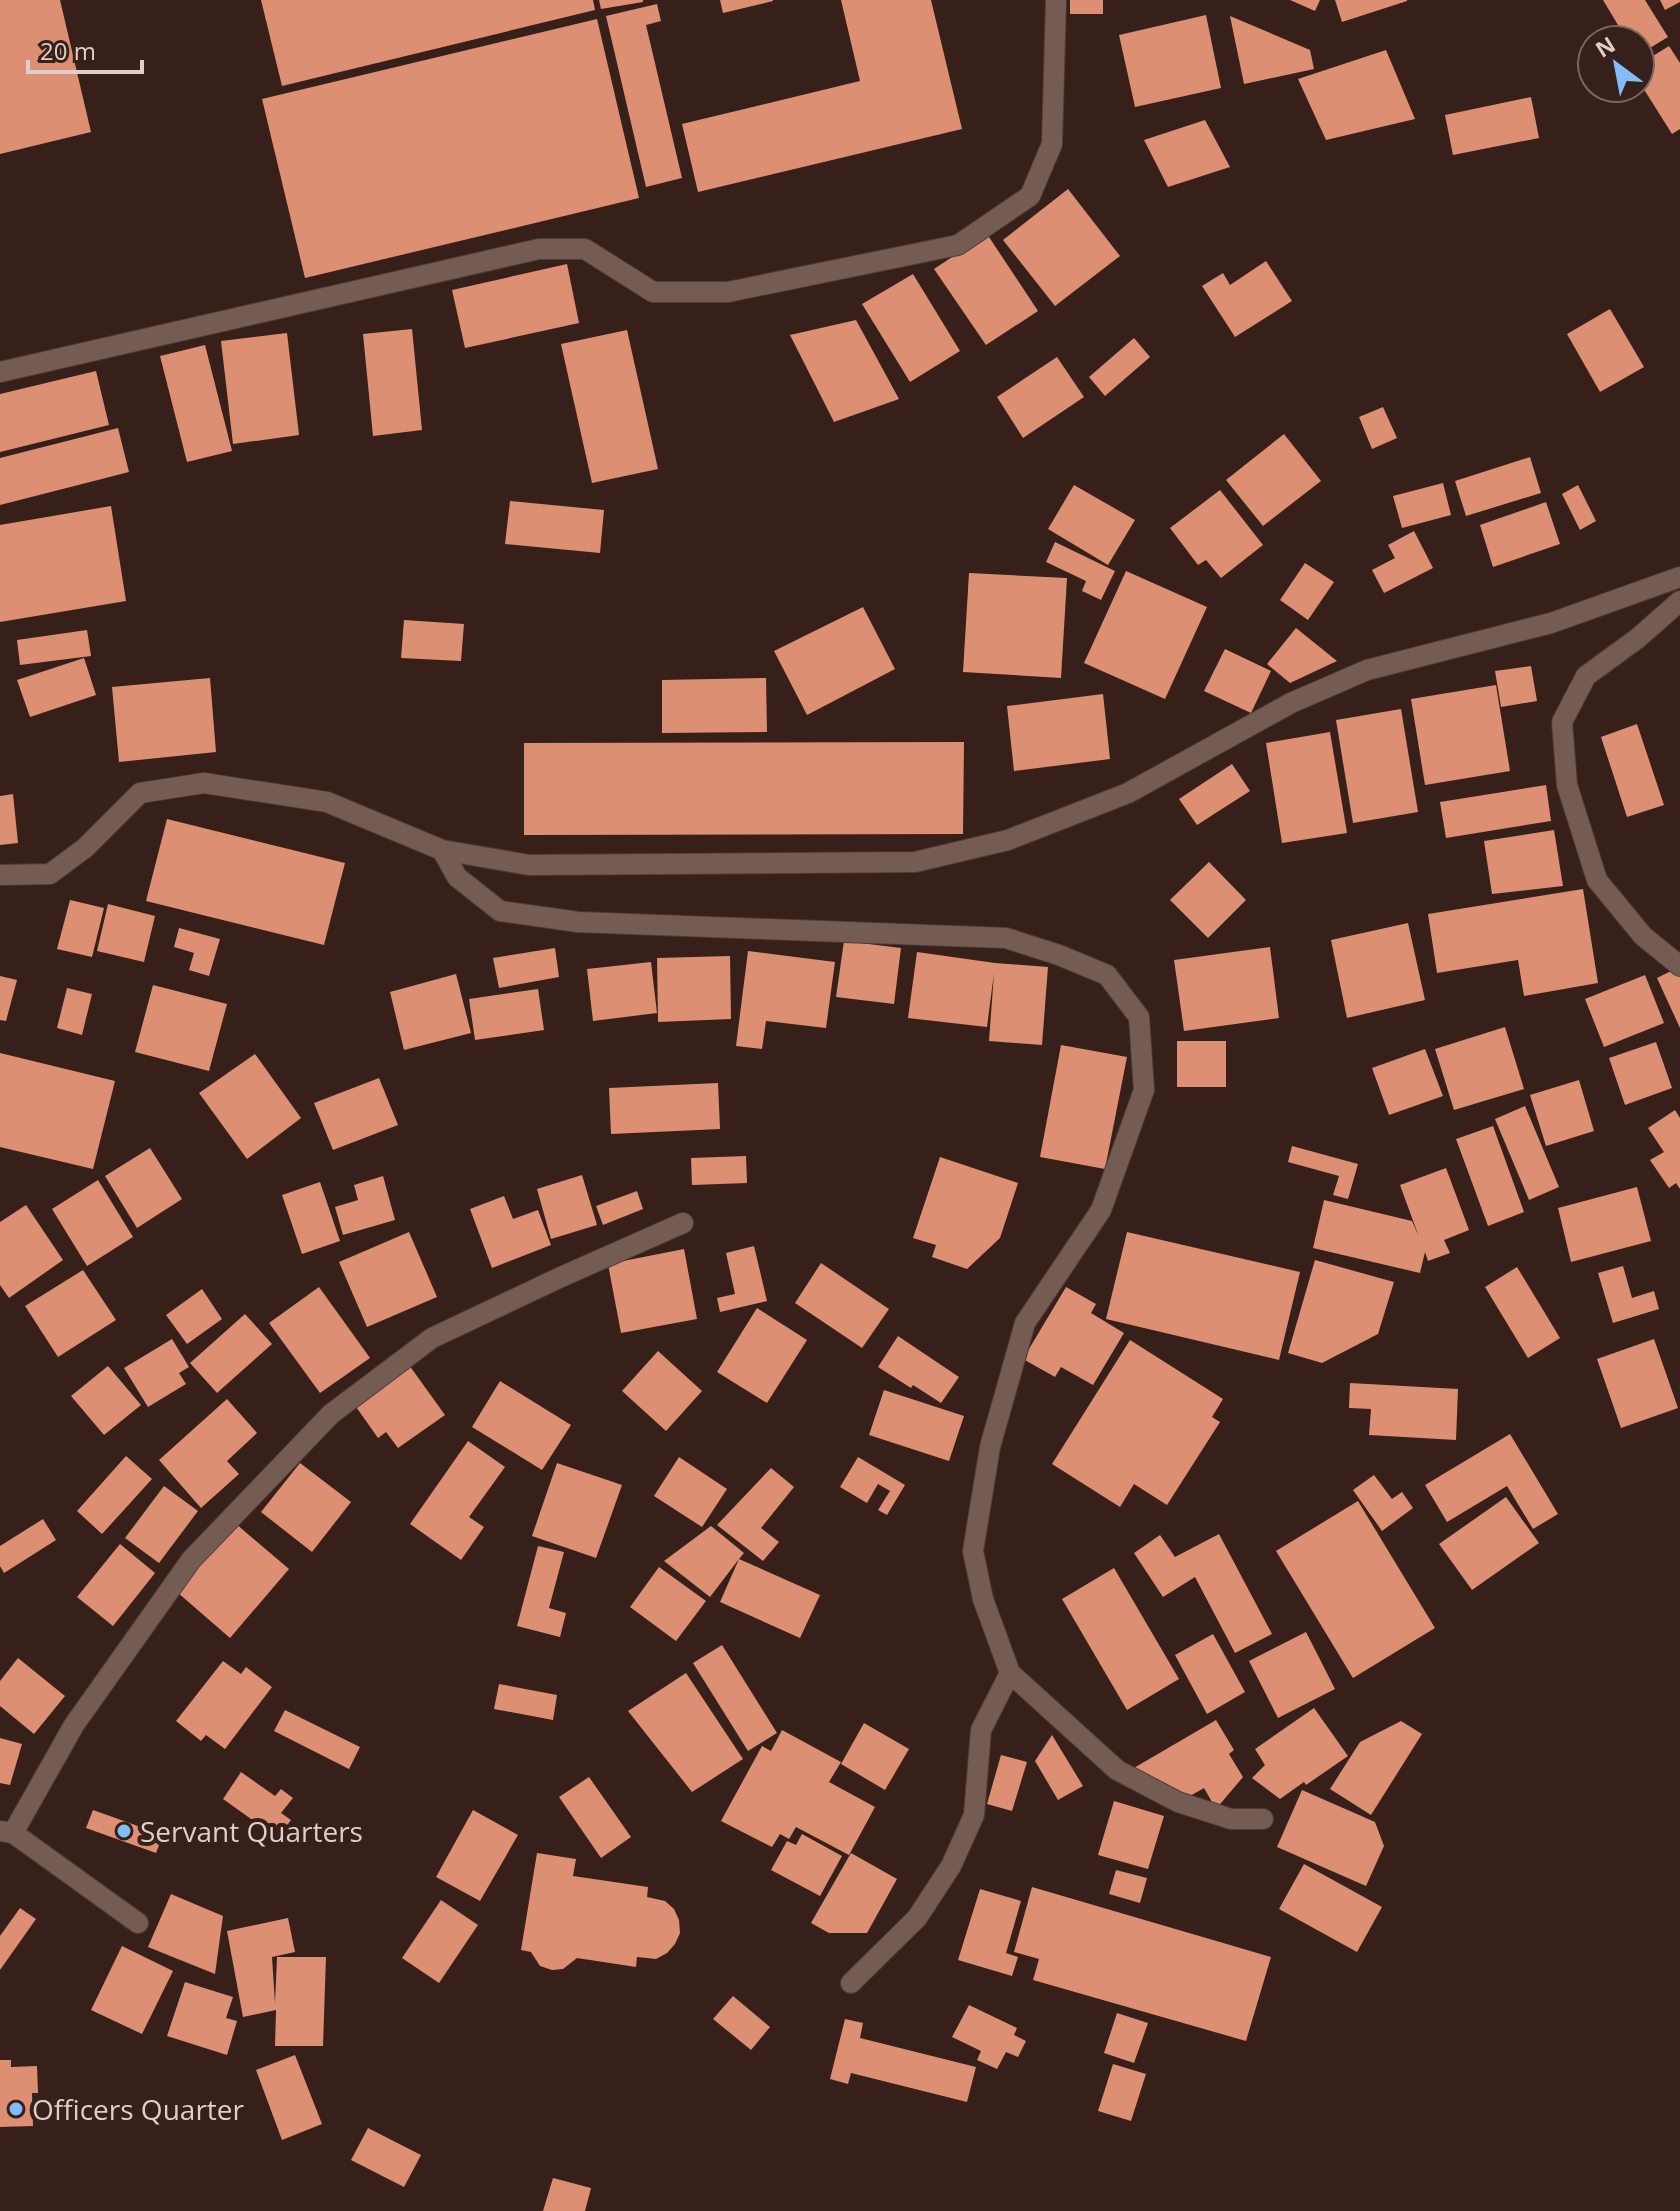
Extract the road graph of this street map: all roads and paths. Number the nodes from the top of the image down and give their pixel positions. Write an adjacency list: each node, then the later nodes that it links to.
1 (1056, 0): 2 (street)
2 (0, 372)
3 (1680, 577): 5 (street)
4 (1680, 601): 7 (street)
5 (442, 850): 6 (street); 9 (street)
6 (0, 875)
7 (1680, 966)
8 (683, 1223): 11 (street)
9 (1010, 1673): 10 (street); 13 (street)
10 (1263, 1819)
11 (6, 1832): 12 (street)
12 (138, 1923)
13 (851, 1983)

